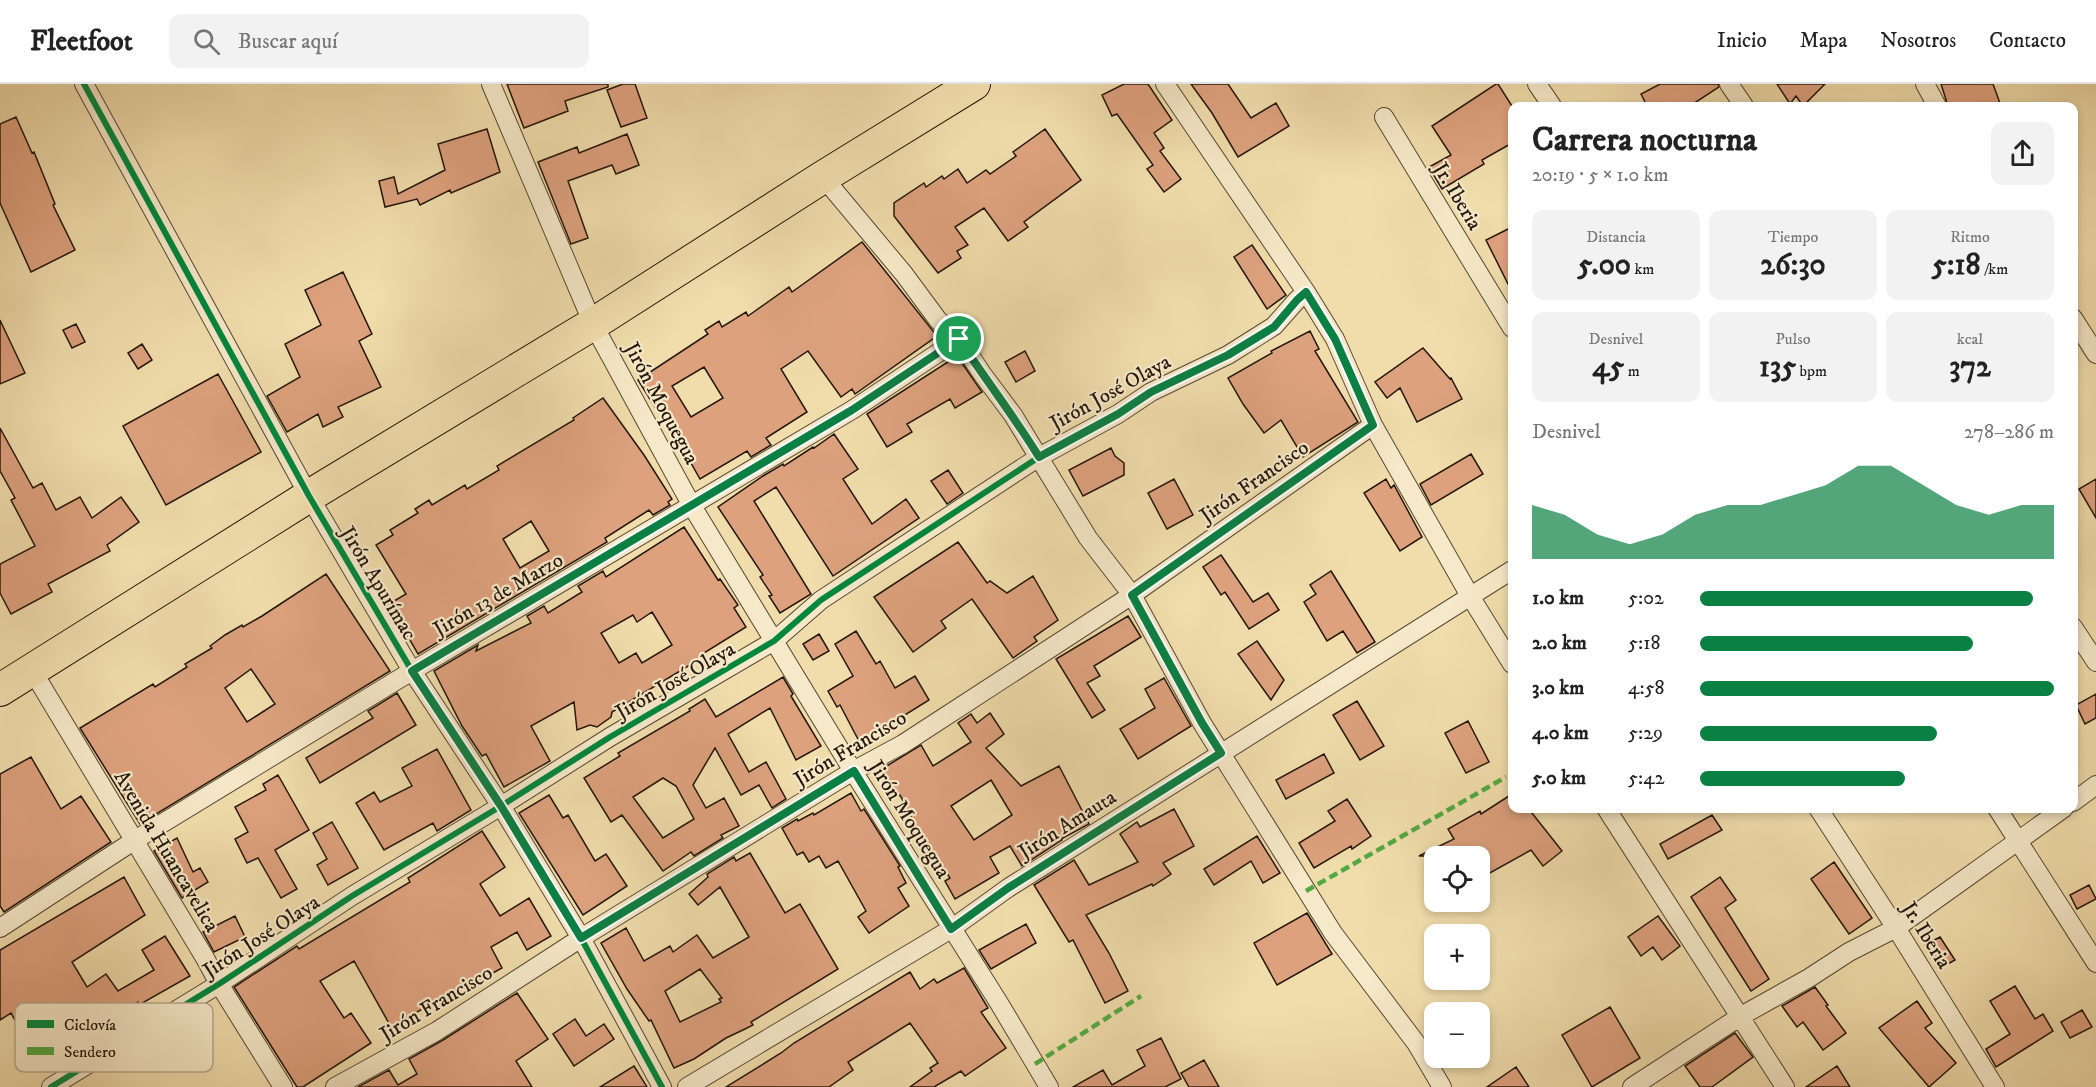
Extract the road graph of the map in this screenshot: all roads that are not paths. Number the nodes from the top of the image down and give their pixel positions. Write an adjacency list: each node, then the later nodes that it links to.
1 (84, 84): 21 (street, Jirón Apurímac)
2 (491, 84): 15 (street, Jirón Moquegua)
3 (974, 84): 12 (highway)
4 (1166, 84): 13 (street)
5 (1537, 84): 8 (street)
6 (1729, 84): 9 (street)
7 (1925, 84): 10 (street)
8 (1549, 102)
9 (1740, 102)
10 (1935, 102)
11 (1384, 117): 14 (street, Jr. Iberia)
12 (823, 177): 15 (highway); 17 (street)
13 (1306, 292): 19 (street); 20 (street, Jirón José Olaya)
14 (1508, 321)
15 (593, 324): 21 (highway); 22 (street, Jirón Moquegua)
16 (2078, 326): 18 (street)
17 (959, 339): 20 (street); 22 (street, Jirón 13 de Marzo)
18 (2096, 354)
19 (1373, 425): 24 (street, Jirón Francisco); 25 (street)
20 (1039, 457): 24 (street); 27 (street, Jirón José Olaya)
21 (309, 496): 30 (highway); 31 (street, Jirón Apurímac)
22 (692, 506): 27 (street, Jirón Moquegua); 31 (street, Jirón 13 de Marzo)
23 (1508, 572): 25 (street, Jirón Amauta)
24 (1132, 595): 33 (street); 34 (street, Jirón Francisco)
25 (1470, 596): 28 (street); 33 (street, Jirón Amauta)
26 (2078, 635): 29 (street)
27 (774, 641): 34 (street, Jirón Moquegua); 37 (street, Jirón José Olaya)
28 (1508, 658)
29 (2096, 662)
30 (32, 670): 32 (highway); 42 (street, Avenida Huancavelica)
31 (412, 671): 37 (street, Jirón Apurímac); 42 (street, Jirón 13 de Marzo)
32 (0, 690)
33 (1221, 753): 46 (street, Jirón Amauta); 59 (street)
34 (854, 771): 46 (street, Jirón Moquegua); 47 (street, Jirón Francisco)
35 (2096, 785): 36 (street)
36 (2078, 798)
37 (501, 806): 47 (street, Jirón Apurímac); 49 (street, Jirón José Olaya)
38 (1609, 813): 51 (street)
39 (1821, 813): 45 (street, Jr. Iberia)
40 (2000, 813): 43 (street)
41 (2057, 813): 43 (street)
42 (135, 840): 44 (street, Jirón 13 de Marzo); 49 (street, Avenida Huancavelica)
43 (2018, 842): 45 (street); 48 (street)
44 (0, 928)
45 (1896, 928): 51 (street); 62 (street, Jr. Iberia)
46 (951, 929): 57 (street, Jirón Amauta); 58 (street, Jirón Moquegua)
47 (581, 938): 55 (street, Jirón Francisco); 56 (street, Jirón Apurímac)
48 (2096, 963)
49 (219, 984): 50 (street, Jirón José Olaya); 54 (street, Avenida Huancavelica)
50 (188, 1003)
51 (1741, 1016): 60 (street); 61 (street)
52 (75, 1072): 53 (street, Jirón José Olaya)
53 (51, 1087)
54 (283, 1087)
55 (335, 1087)
56 (662, 1087)
57 (687, 1087)
58 (1048, 1087)
59 (1442, 1087)
60 (1632, 1087)
61 (1785, 1087)
62 (1995, 1087)

